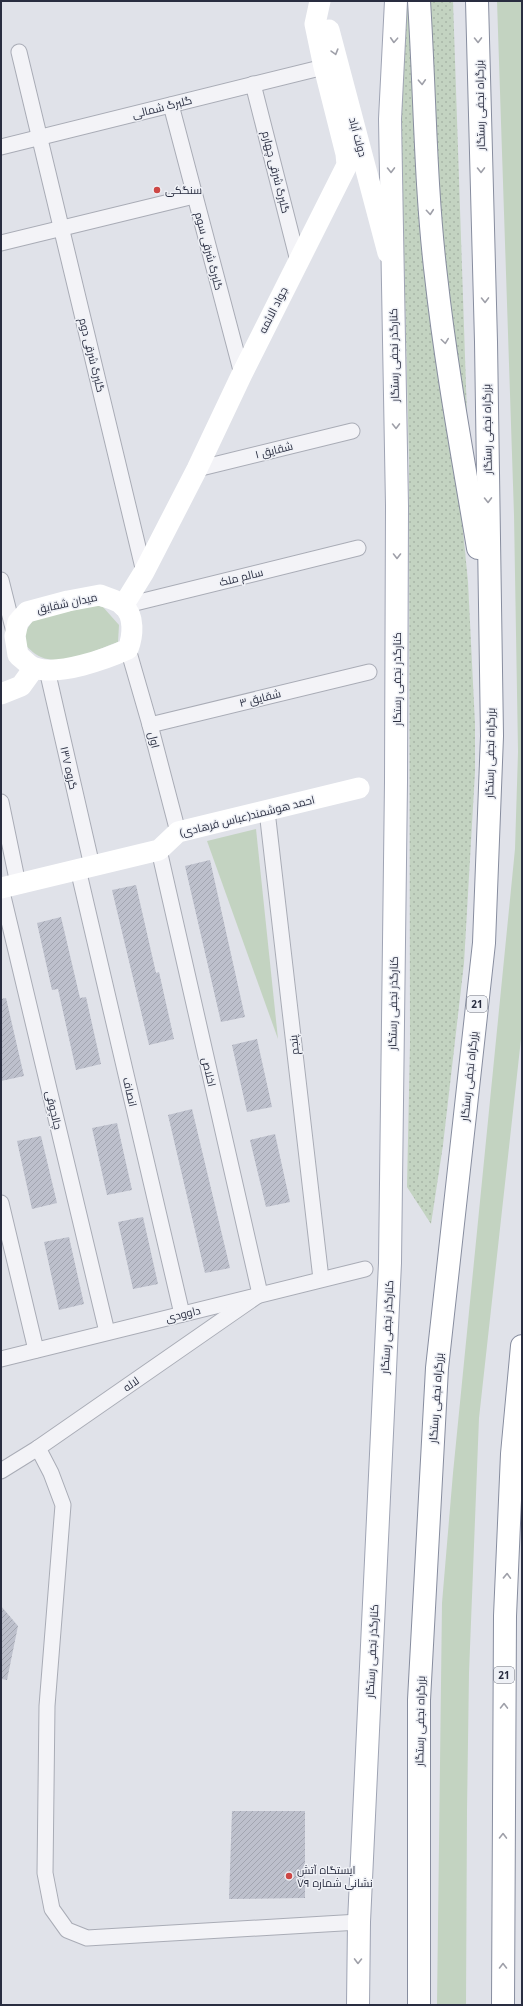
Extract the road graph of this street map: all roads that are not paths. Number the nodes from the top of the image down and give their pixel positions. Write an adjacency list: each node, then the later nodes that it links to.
1 (320, 1): 6 (street, جواد الائمه); 15 (street, دولت آباد, one-way to 15)
2 (396, 1): 15 (main road, کنارگذر نجفی رستگار, one-way to 15)
3 (419, 1): 23 (main road, one-way to 23)
4 (477, 1): 23 (main road, بزرگراه نجفی رستگار / 21, one-way to 23)
5 (19, 52): 9 (street, گلبرگ شرقی دوم)
6 (324, 67): 7 (street, گلبرگ شمالی); 14 (street, جواد الائمه)
7 (253, 84): 8 (street, گلبرگ شمالی); 14 (street, گلبرگ شرقی چهارم)
8 (171, 105): 9 (street, گلبرگ شمالی); 11 (street, گلبرگ شرقی سوم)
9 (39, 138): 10 (street, گلبرگ شمالی); 12 (street, گلبرگ شرقی دوم)
10 (1, 148)
11 (194, 196): 12 (street); 16 (street, گلبرگ شرقی سوم)
12 (61, 228): 13 (street); 20 (street, گلبرگ شرقی دوم)
13 (1, 243)
14 (298, 261): 16 (street, جواد الائمه)
15 (394, 273): 48 (main road, کنارگذر نجفی رستگار, one-way to 48)
16 (242, 374): 18 (street, جواد الائمه)
17 (352, 432): 18 (street, شقایق ۱)
18 (197, 469): 20 (street, جواد الائمه)
19 (358, 548): 22 (street, سالم ملک)
20 (144, 572): 22 (street, جواد الائمه)
21 (1, 580): 24 (street)
22 (123, 606): 24 (street, میدان شقایق); 25 (street)
23 (490, 619): 50 (main road, بزرگراه نجفی رستگار / 21)
24 (15, 636): 26 (street)
25 (128, 649): 26 (street); 29 (street, اول)
26 (40, 669): 28 (street); 35 (street, گروه ۱۳۷)
27 (369, 672): 29 (street, شقایق ۳)
28 (1, 694)
29 (150, 725): 33 (street, اول)
30 (359, 788): 32 (street, احمد هوشمند(عباس فرهادی))
31 (1, 802): 36 (street, چالچوقی)
32 (268, 811): 33 (street, احمد هوشمند(عباس فرهادی)); 39 (street, پنجم)
33 (178, 832): 34 (street, احمد هوشمند(عباس فرهادی))
34 (159, 850): 35 (street); 40 (street, اخلاص)
35 (85, 868): 36 (street); 41 (street, انصاف)
36 (7, 886): 42 (street, چالچوقی)
37 (1, 1203): 44 (street)
38 (365, 1269): 39 (street, داوودی)
39 (321, 1279): 40 (street, داوودی)
40 (260, 1294): 41 (street, داوودی); 46 (street, لاله)
41 (182, 1314): 42 (street, داوودی)
42 (107, 1332): 44 (street, داوودی)
43 (522, 1346): 51 (main road, 21, one-way to 43)
44 (36, 1350): 45 (street, داوودی)
45 (1, 1359)
46 (38, 1448): 47 (street, لاله); 48 (street)
47 (1, 1471)
48 (359, 1922): 49 (main road, کنارگذر نجفی رستگار, one-way to 49)
49 (358, 2005)
50 (419, 2005)
51 (503, 2005)

